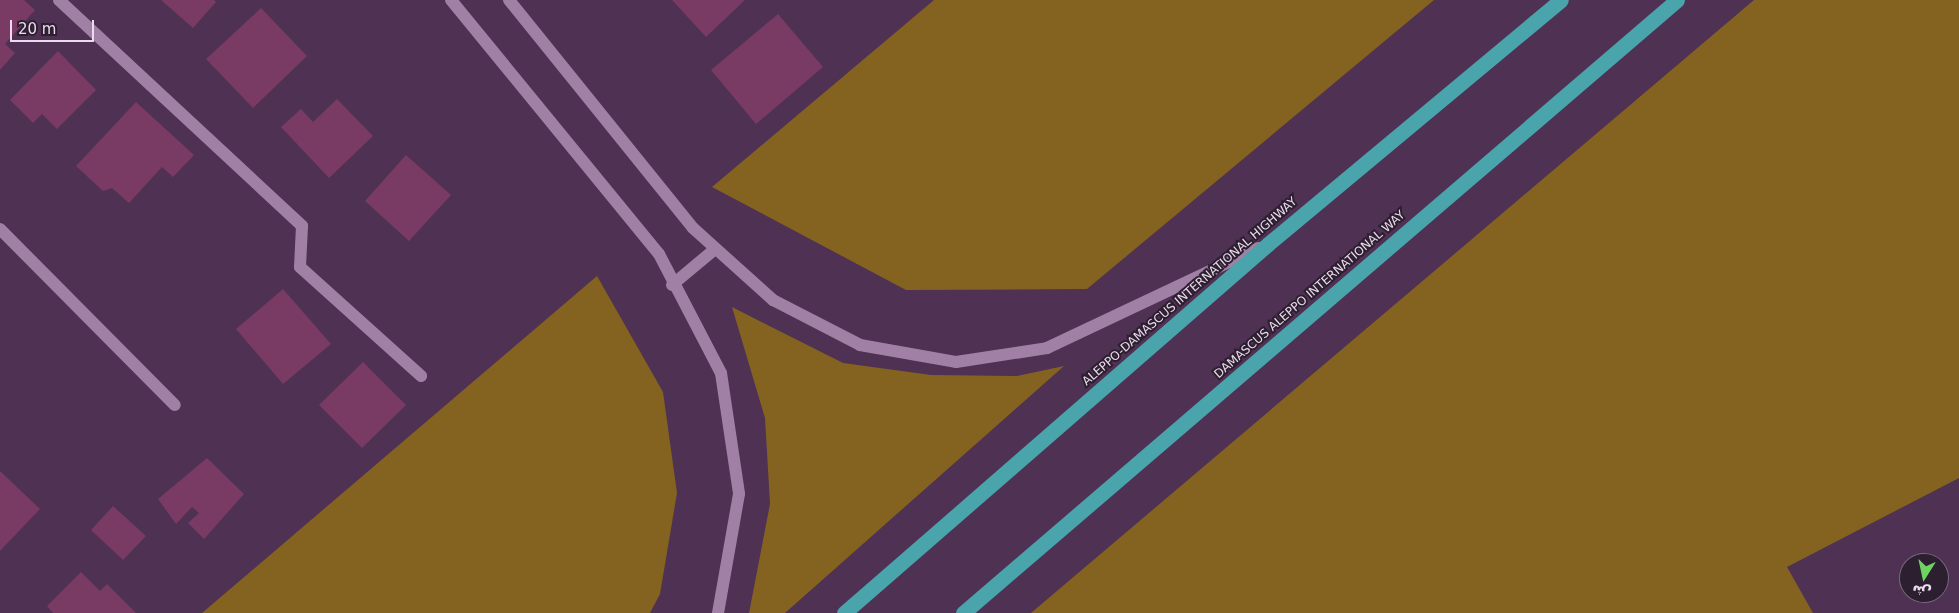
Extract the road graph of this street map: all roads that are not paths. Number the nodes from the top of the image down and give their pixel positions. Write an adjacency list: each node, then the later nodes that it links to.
1 (59, 0): 10 (street)
2 (452, 0): 9 (street)
3 (509, 0): 8 (street)
4 (1561, 0): 7 (highway, ALEPPO-DAMASCUS INTERNATIONAL HIGHWAY)
5 (1677, 0): 14 (highway, DAMASCUS ALEPPO INTERNATIONAL WAY)
6 (0, 229): 11 (street)
7 (1268, 244): 8 (street); 13 (highway, ALEPPO-DAMASCUS INTERNATIONAL HIGHWAY)
8 (715, 249): 9 (street)
9 (672, 285): 12 (street)
10 (421, 376)
11 (175, 405)
12 (718, 613)
13 (844, 613)
14 (963, 613)

